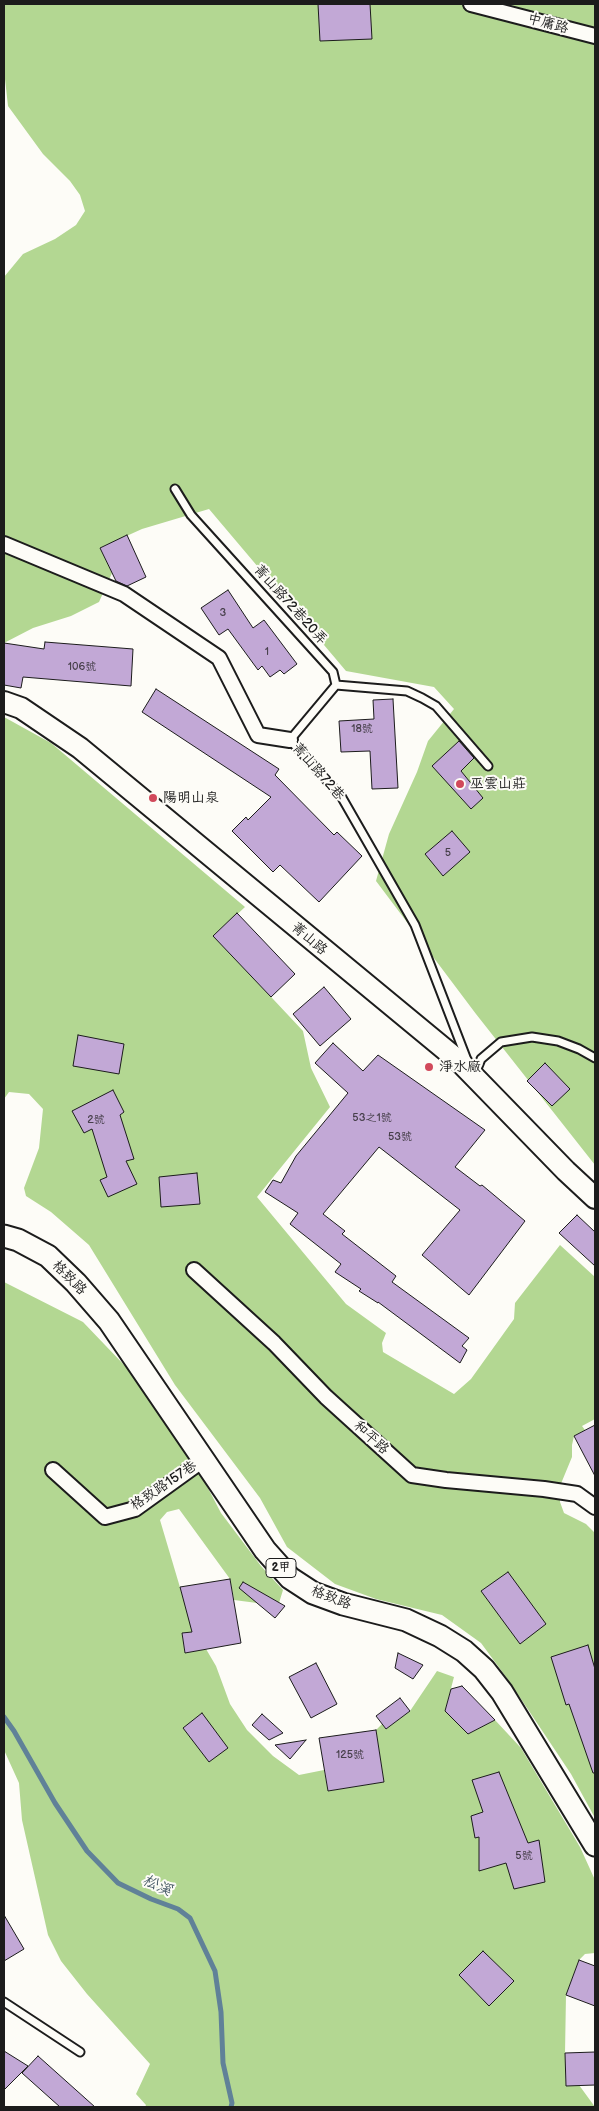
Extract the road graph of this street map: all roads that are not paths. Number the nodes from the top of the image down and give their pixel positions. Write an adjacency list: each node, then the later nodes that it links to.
1 (471, 4): 2 (street, 中庸路)
2 (595, 36)
3 (175, 489): 5 (lane, 菁山路72巷20弄)
4 (4, 544): 7 (street, 菁山路72巷)
5 (336, 685): 7 (lane); 8 (lane)
6 (4, 702): 10 (street, 菁山路)
7 (290, 740): 10 (lane, 菁山路72巷)
8 (488, 766)
9 (595, 1058): 10 (lane)
10 (474, 1077): 11 (street, 菁山路)
11 (595, 1198)
12 (4, 1236): 14 (main road, 格致路 / 2甲)
13 (194, 1270): 16 (street, 和平路)
14 (203, 1460): 15 (street, 格致路157巷); 17 (main road, 格致路 / 2甲)
15 (53, 1470)
16 (595, 1507)
17 (595, 1844)
18 (4, 2002): 19 (lane)
19 (80, 2052)

